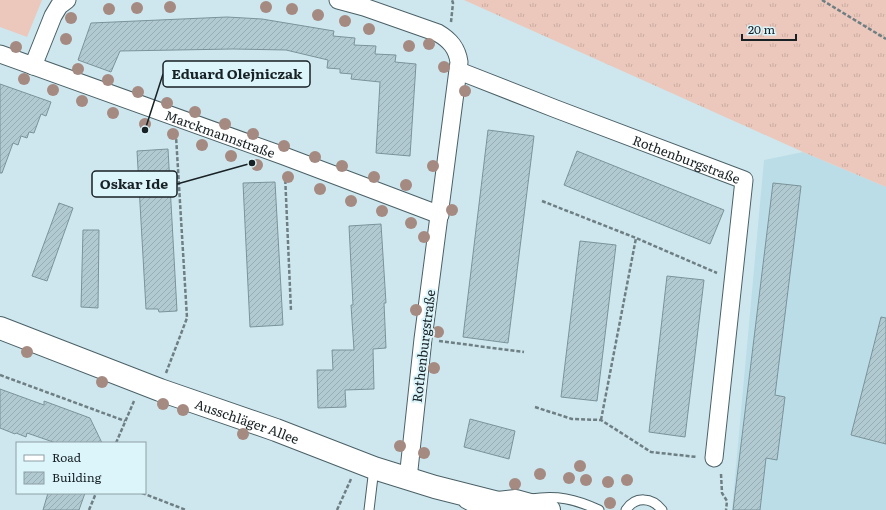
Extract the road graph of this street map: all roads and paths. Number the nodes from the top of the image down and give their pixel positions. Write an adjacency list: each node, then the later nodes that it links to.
1 (67, 0): 6 (street)
2 (338, 0): 7 (street, Rothenburgstraße)
3 (822, 0): 4 (path)
4 (886, 39)
5 (0, 54): 6 (street, Marckmannstraße)
6 (33, 66): 8 (street, Marckmannstraße)
7 (459, 71): 11 (street, Rothenburgstraße); 13 (street, Rothenburgstraße)
8 (174, 117): 9 (street, Marckmannstraße); 19 (path)
9 (284, 156): 11 (street, Marckmannstraße); 14 (path)
10 (542, 201): 12 (path)
11 (440, 215): 16 (street, Rothenburgstraße)
12 (636, 238): 13 (path); 21 (path)
13 (734, 280): 24 (street, Rothenburgstraße)
14 (291, 311)
15 (0, 328): 19 (street, Ausschläger Allee)
16 (423, 339): 17 (path); 26 (street, Rothenburgstraße)
17 (524, 352)
18 (0, 374): 22 (path)
19 (151, 386): 22 (path); 25 (street, Ausschläger Allee)
20 (535, 407): 21 (path)
21 (601, 420): 24 (path)
22 (125, 421): 23 (path)
23 (116, 442)
24 (714, 458): 40 (path)
25 (366, 465): 26 (street, Ausschläger Allee); 33 (path); 34 (lane)
26 (408, 479): 27 (street, Ausschläger Allee)
27 (435, 487): 30 (street, Ausschläger Allee); 35 (lane)
28 (96, 494): 31 (path)
29 (145, 494): 32 (path)
30 (509, 505): 36 (street, Ausschläger Allee); 37 (lane)
31 (89, 510)
32 (186, 510)
33 (337, 510)
34 (369, 510)
35 (477, 510)
36 (549, 510)
37 (599, 510)
38 (626, 510): 39 (lane)
39 (662, 510)
40 (726, 510)

